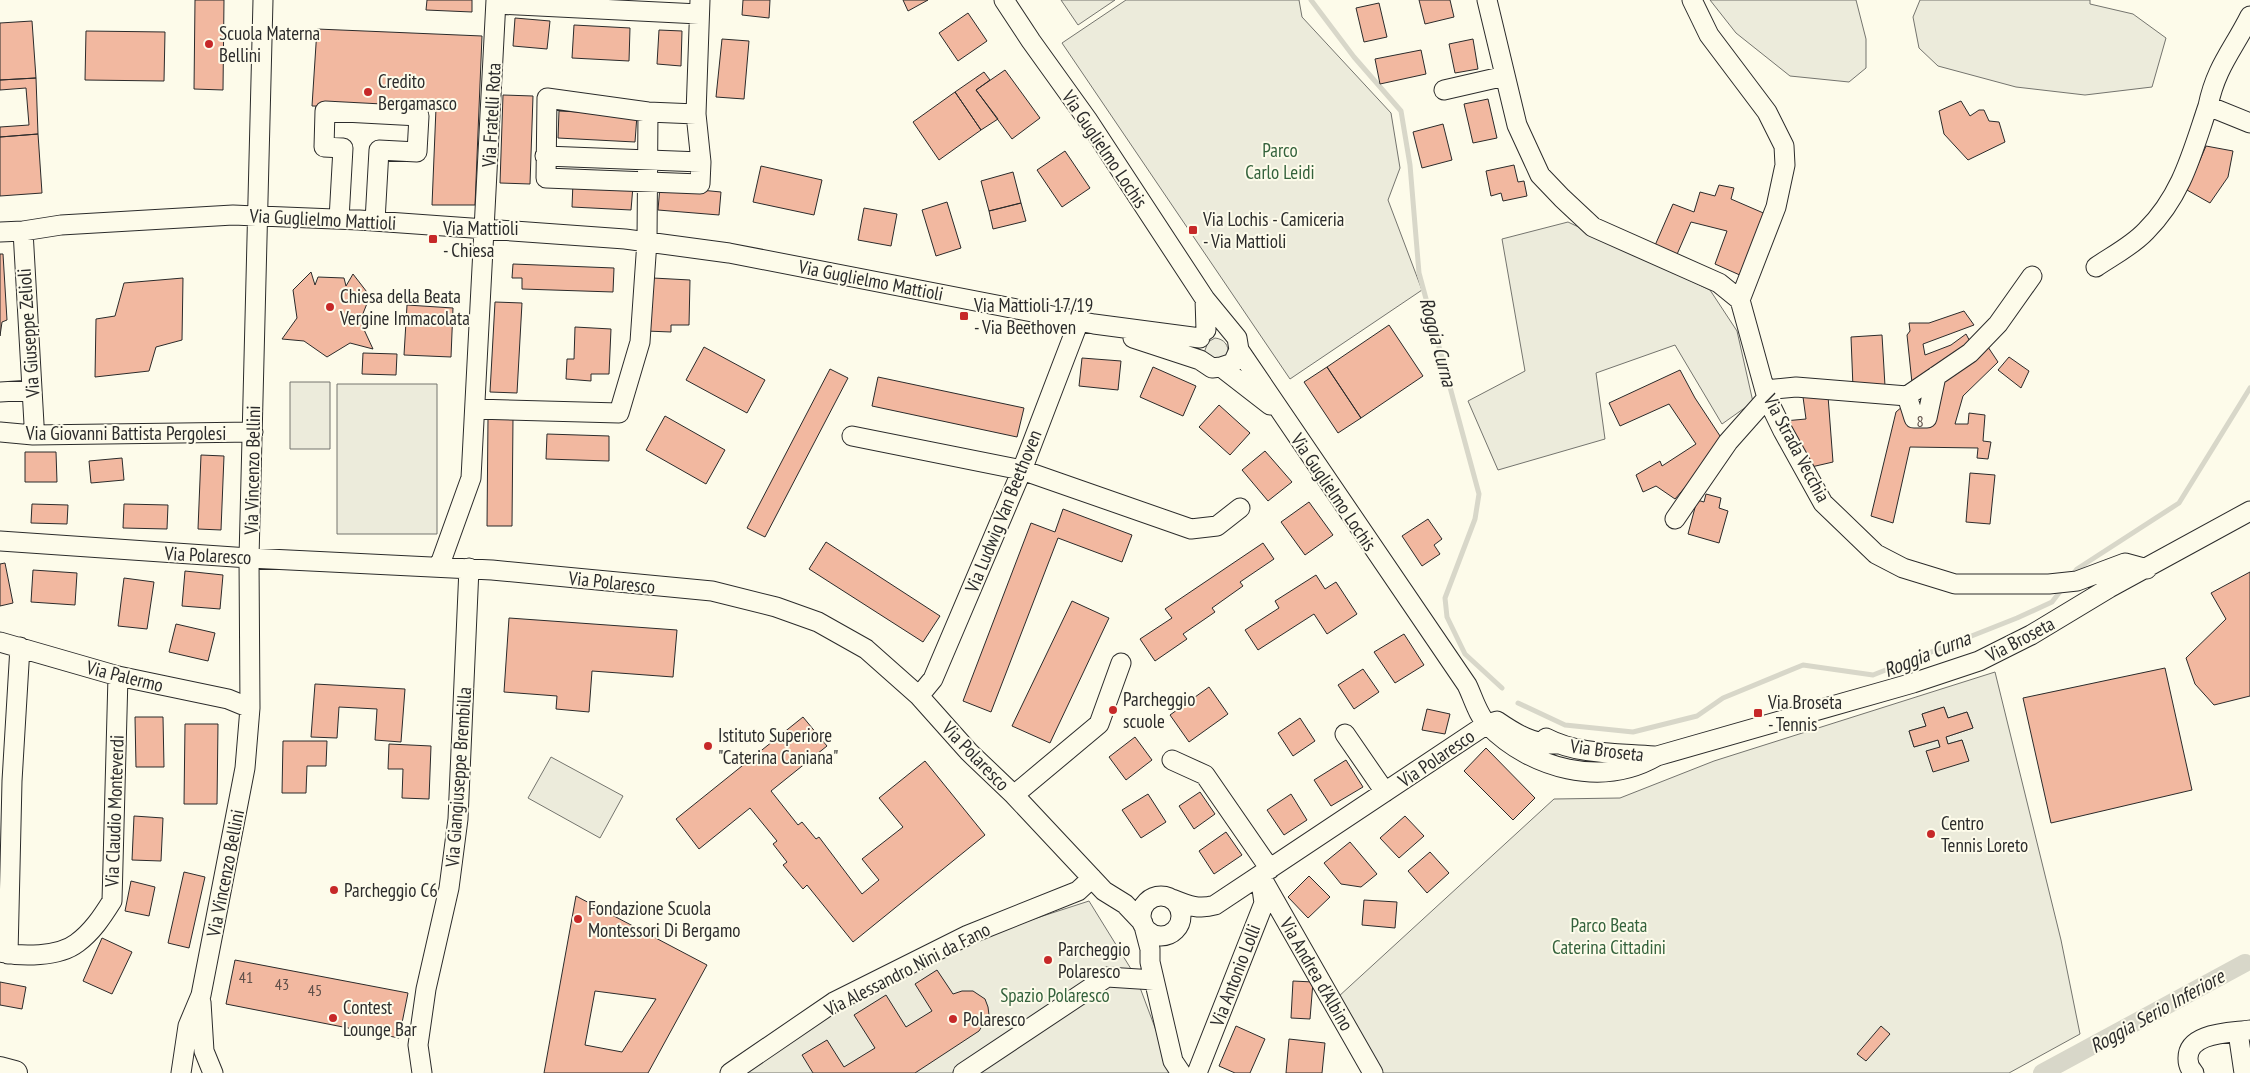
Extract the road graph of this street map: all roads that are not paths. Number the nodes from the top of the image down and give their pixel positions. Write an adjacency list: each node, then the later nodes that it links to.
1 (263, 0): 18 (street, Via Vincenzo Bellini)
2 (1004, 0): 27 (street, Via Guglielmo Lochis)
3 (1487, 0): 8 (street)
4 (1692, 0): 28 (street)
5 (496, 2): 6 (street); 21 (street, Via Fratelli Rota)
6 (699, 7): 12 (street)
7 (2250, 16): 10 (street)
8 (1506, 76): 9 (street); 28 (street)
9 (1444, 90)
10 (2208, 106): 13 (street); 25 (street)
11 (648, 112): 12 (street); 14 (street); 15 (street)
12 (696, 114): 16 (street)
13 (2250, 123)
14 (545, 156): 15 (street); 17 (street)
15 (648, 161): 16 (street); 17 (street)
16 (700, 162): 17 (street)
17 (648, 182): 24 (street)
18 (258, 215): 19 (street, Via Guglielmo Mattioli); 22 (street, Via Guglielmo Mattioli); 43 (street, Via Vincenzo Bellini)
19 (339, 220): 20 (street, Via Guglielmo Mattioli); 20 (street)
20 (375, 222): 21 (street, Via Guglielmo Mattioli)
21 (485, 230): 24 (street, Via Guglielmo Mattioli); 40 (street, Via Fratelli Rota)
22 (23, 231): 23 (street, Via Guglielmo Mattioli); 36 (street, Via Giuseppe Zelioli)
23 (0, 232)
24 (647, 241): 29 (street, Via Guglielmo Mattioli); 40 (street)
25 (2096, 267)
26 (2032, 276): 35 (street)
27 (1204, 299): 30 (street, Via Guglielmo Lochis); 31 (street, Via Guglielmo Lochis)
28 (1740, 300): 38 (street, Via Strada Vecchia)
29 (1086, 322): 31 (street, Via Guglielmo Mattioli); 33 (street, Via Guglielmo Mattioli); 46 (street, Via Ludwig Van Beethoven)
30 (1229, 328): 31 (street, Via Guglielmo Mattioli); 32 (street, Via Guglielmo Lochis)
31 (1203, 334): 33 (street)
32 (1239, 350): 34 (street); 41 (street, Via Guglielmo Lochis)
33 (1200, 360): 34 (street, Via Guglielmo Mattioli)
34 (1221, 367): 41 (street, Via Guglielmo Mattioli)
35 (1936, 376): 39 (street); 39 (street)
36 (32, 390): 37 (street); 44 (street, Via Giuseppe Zelioli)
37 (0, 392)
38 (1766, 394): 39 (street); 49 (street); 54 (street, Via Strada Vecchia)
39 (1907, 396)
40 (475, 409): 52 (street, Via Fratelli Rota)
41 (1280, 413): 61 (street, Via Guglielmo Lochis)
42 (0, 432): 44 (street, Via Giovanni Battista Pergolesi)
43 (253, 432): 44 (street, Via Giovanni Battista Pergolesi); 51 (street, Via Vincenzo Bellini)
44 (33, 436)
45 (852, 436): 46 (street)
46 (1022, 470): 47 (street); 59 (street, Via Ludwig Van Beethoven)
47 (1240, 508)
48 (2250, 511): 54 (street, Via Broseta)
49 (1675, 519)
50 (0, 541): 51 (street, Via Polaresco)
51 (249, 558): 52 (street, Via Polaresco); 60 (street, Via Vincenzo Bellini)
52 (439, 567): 53 (street, Via Polaresco)
53 (470, 568): 59 (street, Via Polaresco); 83 (street, Via Giangiuseppe Brembilla)
54 (2147, 568): 63 (street, Via Broseta)
55 (0, 642): 56 (street, Via Palermo)
56 (20, 647): 58 (street, Via Palermo); 65 (street)
57 (1121, 663): 67 (street)
58 (118, 676): 60 (street, Via Palermo); 75 (street, Via Claudio Monteverdi)
59 (919, 696): 67 (street, Via Polaresco)
60 (250, 708): 77 (street, Via Vincenzo Bellini)
61 (1493, 718): 63 (street, Via Broseta); 63 (street, Via Broseta); 66 (street, Via Polaresco)
62 (1346, 734): 66 (street, Via Polaresco)
63 (1657, 756)
64 (1172, 760): 68 (street)
65 (6, 780): 75 (street)
66 (1385, 792): 68 (street, Via Polaresco)
67 (1014, 795): 69 (street, Via Polaresco)
68 (1265, 872): 72 (street, Via Polaresco); 87 (street, Via Antonio Lolli); 88 (street, Via Andrea d'Albino)
69 (1092, 878): 70 (street, Via Polaresco); 84 (street, Via Alessandro Nini da Fano)
70 (1110, 895): 71 (street, Via Polaresco); 73 (street, Via Polaresco)
71 (1164, 898): 72 (street, Via Polaresco); 73 (street); 74 (street)
72 (1215, 905): 74 (street)
73 (1144, 924): 74 (street, Via Polaresco); 76 (street)
74 (1171, 933): 76 (street)
75 (4, 953)
76 (1152, 971): 85 (street); 86 (street)
77 (201, 995): 81 (street, Via Vincenzo Bellini); 82 (street, Via Vincenzo Bellini)
78 (2244, 1031): 89 (street); 90 (street)
79 (0, 1069): 80 (main road)
80 (14, 1073)
81 (181, 1073)
82 (213, 1073)
83 (422, 1073)
84 (730, 1073)
85 (963, 1073)
86 (1181, 1073)
87 (1197, 1073)
88 (1373, 1073)
89 (2194, 1073)
90 (2244, 1073)

